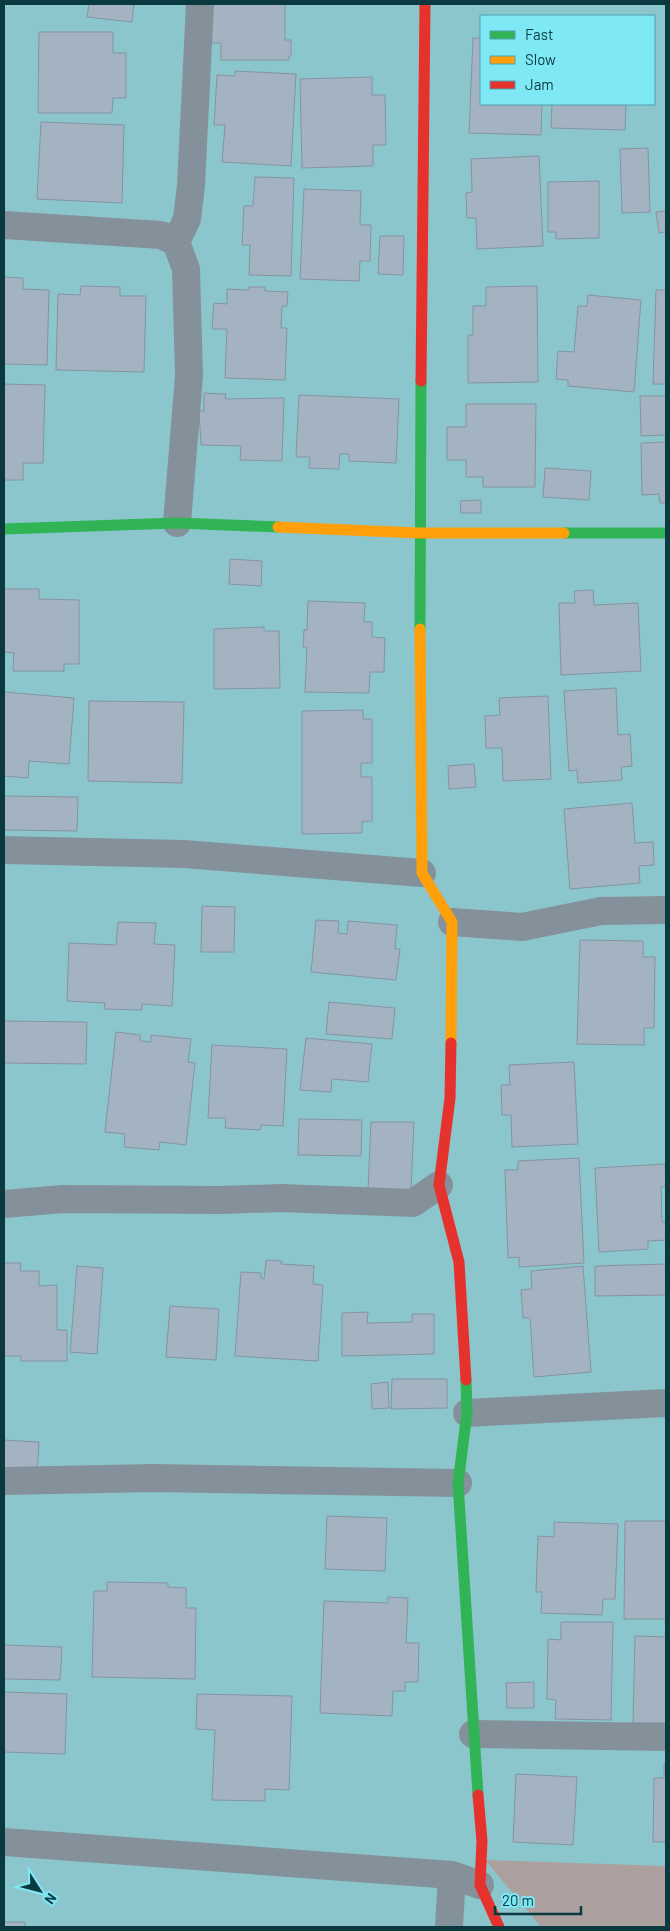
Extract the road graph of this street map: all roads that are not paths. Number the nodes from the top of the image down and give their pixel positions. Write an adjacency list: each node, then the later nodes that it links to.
1 (200, 4): 4 (street)
2 (426, 4): 7 (street)
3 (4, 225): 4 (street)
4 (176, 242): 5 (street)
5 (176, 523): 6 (street); 7 (street)
6 (4, 529)
7 (419, 532): 8 (street); 10 (street)
8 (666, 533)
9 (4, 850): 10 (street)
10 (422, 873): 12 (street)
11 (666, 910): 12 (street)
12 (452, 922): 13 (street)
13 (440, 1184): 14 (street); 16 (street)
14 (4, 1204)
15 (666, 1403): 16 (street)
16 (467, 1413): 18 (street)
17 (4, 1481): 18 (street)
18 (458, 1483): 19 (street)
19 (473, 1734): 20 (street); 23 (street)
20 (666, 1737)
21 (4, 1842): 22 (street)
22 (452, 1875): 23 (street); 24 (street)
23 (480, 1885): 25 (street)
24 (449, 1927)
25 (499, 1927)

